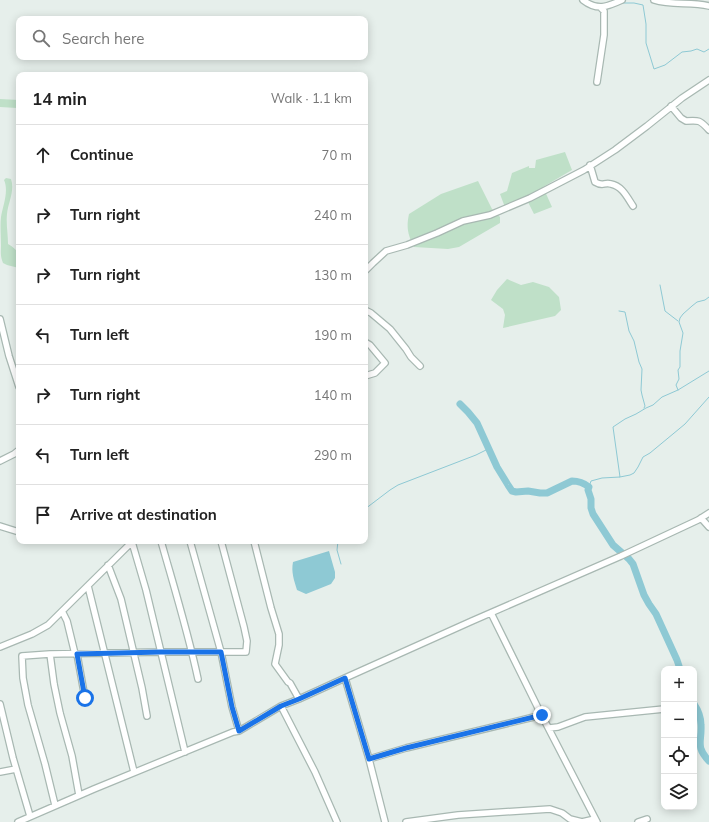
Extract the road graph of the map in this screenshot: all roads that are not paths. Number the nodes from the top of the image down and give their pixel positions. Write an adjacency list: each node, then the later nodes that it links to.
1 (583, 0): 6 (street)
2 (654, 0): 4 (street)
3 (619, 1): 6 (street)
4 (686, 2): 5 (street)
5 (708, 6)
6 (601, 8): 8 (street)
7 (709, 80): 9 (street)
8 (597, 82)
9 (671, 106): 10 (street); 11 (street)
10 (709, 130)
11 (590, 166): 12 (street); 13 (street)
12 (633, 206)
13 (368, 268)
14 (368, 312): 17 (street)
15 (0, 318): 19 (street)
16 (368, 344): 18 (street)
17 (420, 366)
18 (368, 375)
19 (16, 378)
20 (16, 452): 21 (street)
21 (0, 461)
22 (709, 513): 23 (street)
23 (701, 518): 25 (street); 36 (street)
24 (0, 526): 26 (street)
25 (709, 528)
26 (16, 531)
27 (130, 544): 33 (street)
28 (134, 544): 38 (street)
29 (162, 544): 39 (street)
30 (191, 544): 40 (street)
31 (222, 544): 40 (street)
32 (255, 544): 48 (street)
33 (108, 565): 34 (street); 42 (street)
34 (88, 586): 35 (street); 41 (street)
35 (62, 611): 37 (street); 44 (street)
36 (491, 613): 45 (street); 52 (street)
37 (0, 647)
38 (161, 652): 39 (street); 42 (street); 56 (street)
39 (192, 652): 40 (street); 46 (street)
40 (221, 652): 55 (street)
41 (104, 653): 42 (street); 44 (street); 60 (street)
42 (134, 653): 53 (street)
43 (50, 654): 44 (street); 61 (street); 62 (street)
44 (76, 654): 47 (street)
45 (345, 678): 48 (street); 57 (street)
46 (198, 679)
47 (85, 698)
48 (299, 699): 50 (street)
49 (0, 704): 58 (street)
50 (281, 706): 55 (street); 67 (street)
51 (661, 709): 54 (street)
52 (542, 715): 54 (street); 57 (street)
53 (147, 716)
54 (549, 728): 65 (street)
55 (239, 731): 56 (street)
56 (186, 752): 60 (street)
57 (369, 759): 68 (street)
58 (16, 768): 59 (street); 63 (street)
59 (0, 772)
60 (134, 772): 61 (street)
61 (79, 795): 62 (street)
62 (55, 805): 63 (street)
63 (30, 816): 66 (street)
64 (647, 819): 70 (street)
65 (596, 820): 69 (street)
66 (18, 822)
67 (336, 822)
68 (385, 822)
69 (406, 822)
70 (638, 822)

